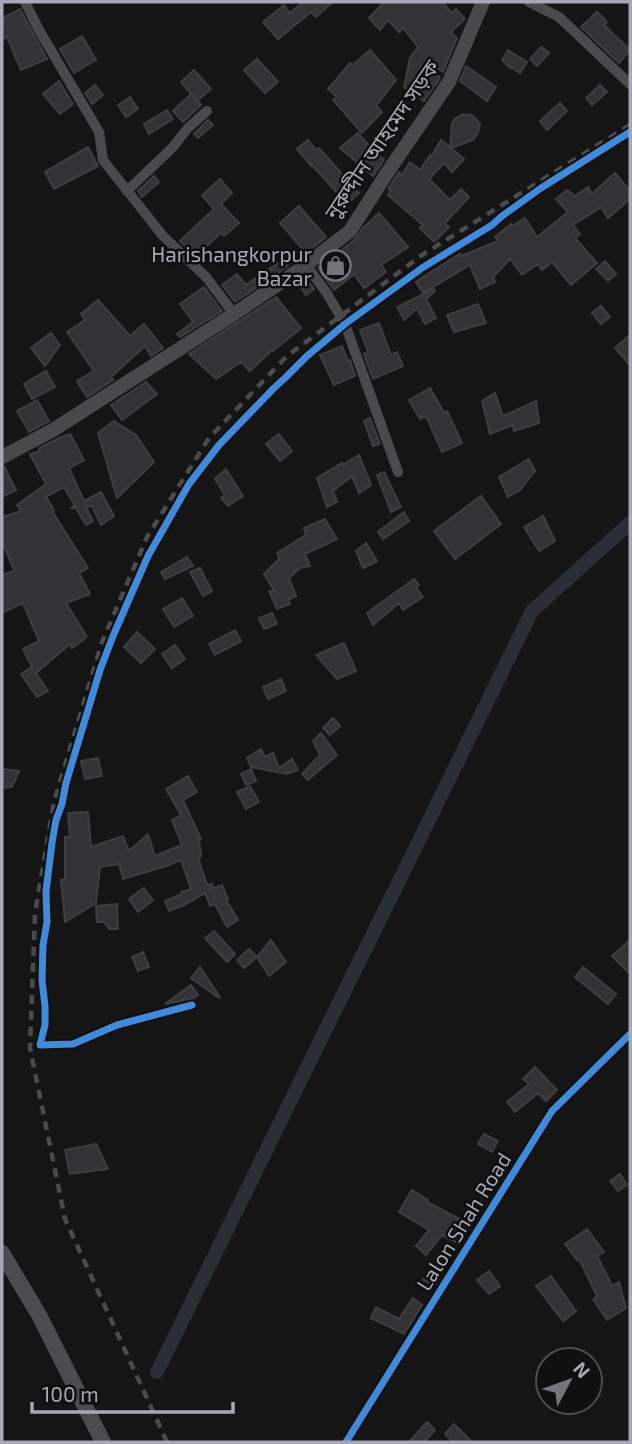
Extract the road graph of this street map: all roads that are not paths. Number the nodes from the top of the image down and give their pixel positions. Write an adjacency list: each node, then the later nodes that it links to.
1 (24, 2): 7 (street)
2 (484, 2): 8 (main road, নুরুদ্দীন আহমেদ সড়ক)
3 (528, 2): 4 (street)
4 (630, 84)
5 (207, 111): 7 (street)
6 (630, 132): 10 (street)
7 (127, 191): 9 (street)
8 (306, 265): 9 (main road, নুরুদ্দীন আহমেদ সড়ক); 10 (street)
9 (234, 314): 11 (main road, নুরুদ্দীন আহমেদ সড়ক)
10 (345, 324): 12 (street); 13 (street)
11 (2, 457)
12 (398, 472)
13 (192, 1004)
14 (630, 1034): 17 (street, Lalon Shah Road)
15 (2, 1253): 16 (main road)
16 (103, 1442)
17 (346, 1442)

